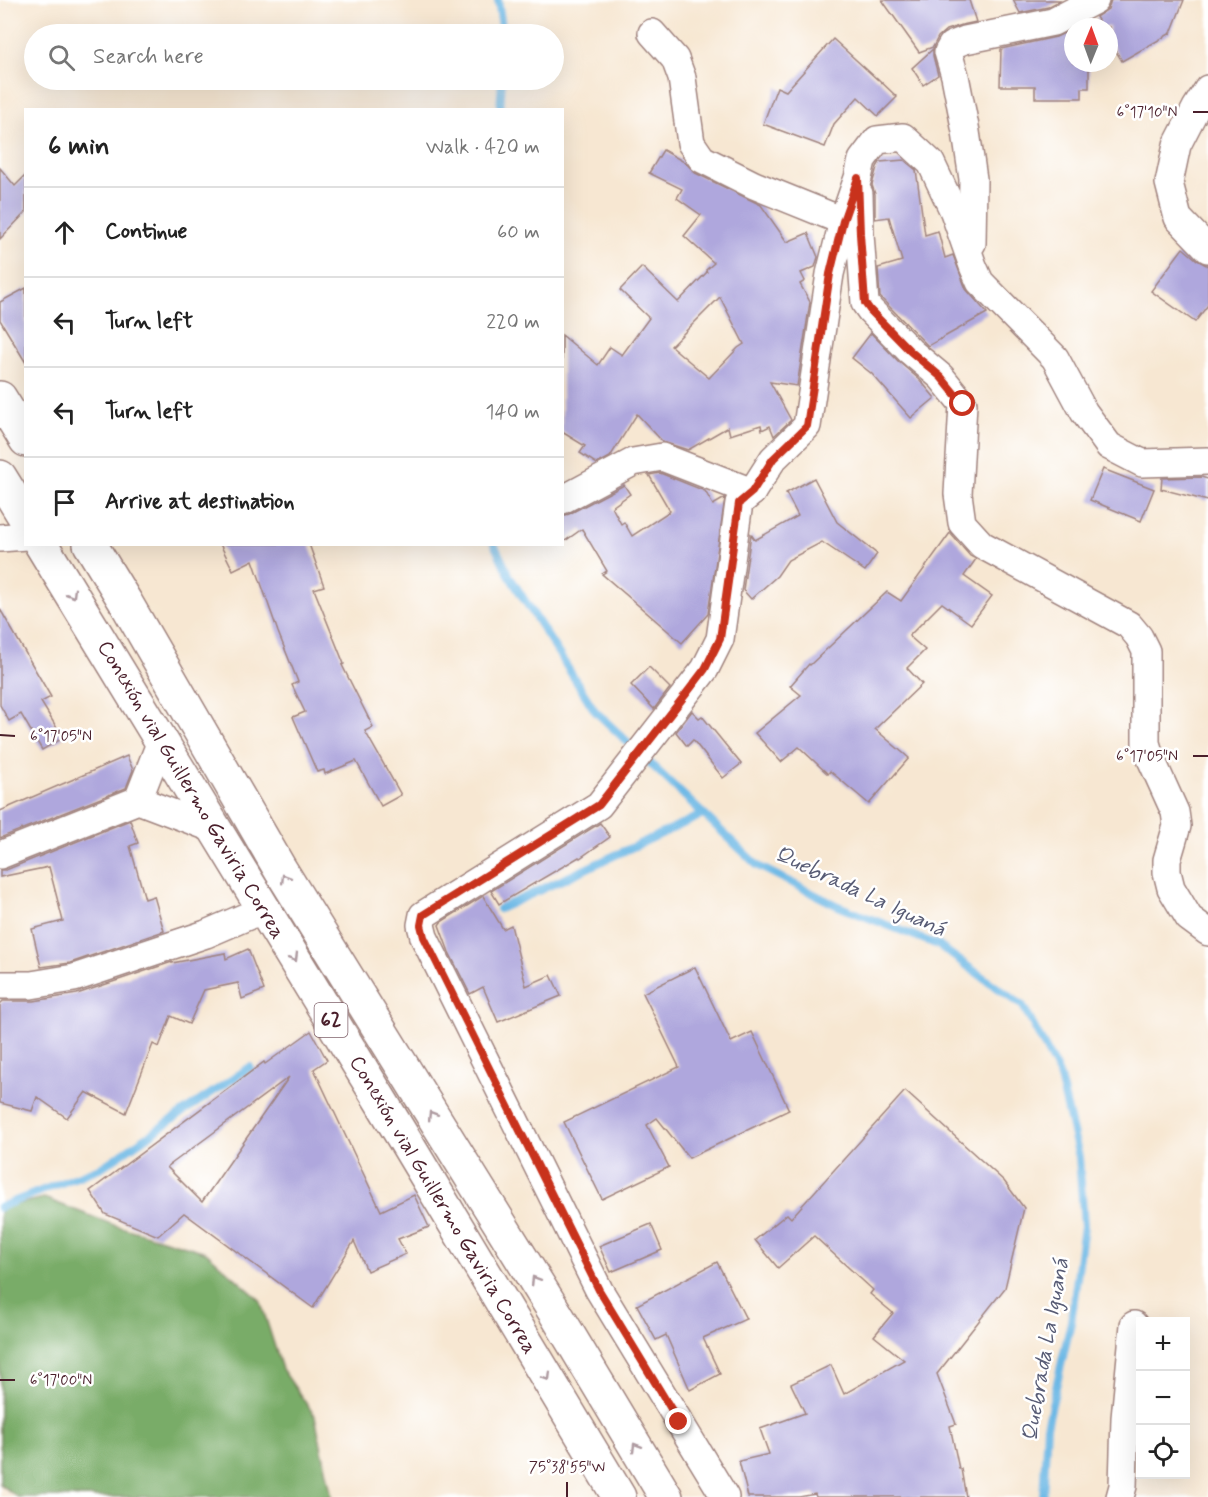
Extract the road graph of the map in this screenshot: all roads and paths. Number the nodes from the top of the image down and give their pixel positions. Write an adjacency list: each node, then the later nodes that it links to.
1 (1092, 1): 7 (street)
2 (652, 33): 5 (street)
3 (1208, 88): 6 (street)
4 (858, 178): 5 (street); 7 (street); 24 (street)
5 (843, 221): 12 (street)
6 (1208, 249)
7 (973, 266): 10 (street)
8 (0, 398): 9 (highway)
9 (24, 437)
10 (1208, 461)
11 (0, 477): 14 (highway)
12 (752, 492): 13 (street); 29 (street)
13 (564, 499)
14 (24, 516)
15 (24, 536): 16 (street)
16 (0, 538)
17 (42, 546): 19 (highway, Conexión vial Guillermo Gaviria Correa / 62, one-way to 19)
18 (91, 546): 28 (highway, Conexión vial Guillermo Gaviria Correa / 62, one-way to 18)
19 (161, 741): 20 (street); 21 (highway, Conexión vial Guillermo Gaviria Correa / 62)
20 (138, 800): 21 (street); 22 (street)
21 (214, 829): 23 (highway, Conexión vial Guillermo Gaviria Correa / 62)
22 (0, 855)
23 (264, 909): 25 (street); 27 (highway, Conexión vial Guillermo Gaviria Correa / 62, one-way to 27)
24 (1208, 932)
25 (0, 985)
26 (1134, 1325): 30 (street)
27 (619, 1497)
28 (666, 1497)
29 (725, 1497)
30 (1120, 1497)

